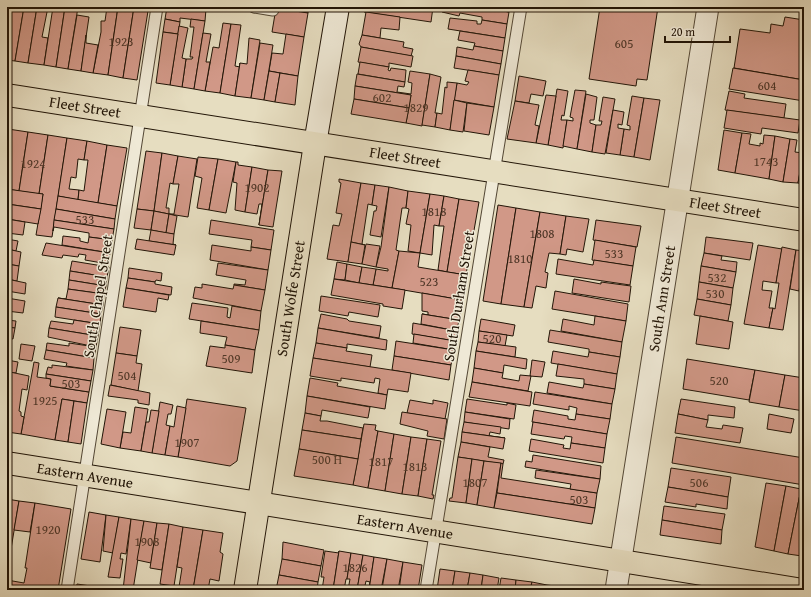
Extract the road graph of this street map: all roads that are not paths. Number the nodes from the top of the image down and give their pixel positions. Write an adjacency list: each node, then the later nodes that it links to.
1 (157, 7): 8 (lane, South Chapel Street)
2 (254, 7): 6 (lane)
3 (338, 7): 9 (main road, South Wolfe Street)
4 (521, 7): 10 (lane, South Durham Street)
5 (708, 7): 11 (street, South Ann Street)
6 (273, 10)
7 (7, 95): 8 (main road, Fleet Street)
8 (141, 116): 9 (main road, Fleet Street); 14 (lane, South Chapel Street)
9 (316, 144): 10 (main road, Fleet Street); 15 (main road, South Wolfe Street)
10 (495, 172): 11 (main road, Fleet Street); 16 (lane, South Durham Street)
11 (676, 200): 12 (main road, Fleet Street); 17 (street, South Ann Street)
12 (804, 220)
13 (7, 464): 14 (main road, Eastern Avenue)
14 (86, 476): 15 (main road, Eastern Avenue); 18 (lane, South Chapel Street)
15 (260, 504): 16 (main road, Eastern Avenue); 19 (main road, South Wolfe Street)
16 (435, 531): 17 (main road, Eastern Avenue); 20 (lane, South Durham Street)
17 (621, 561): 21 (street, South Ann Street); 22 (main road, Eastern Avenue)
18 (67, 590)
19 (245, 590)
20 (426, 590)
21 (616, 590)
22 (803, 590)

